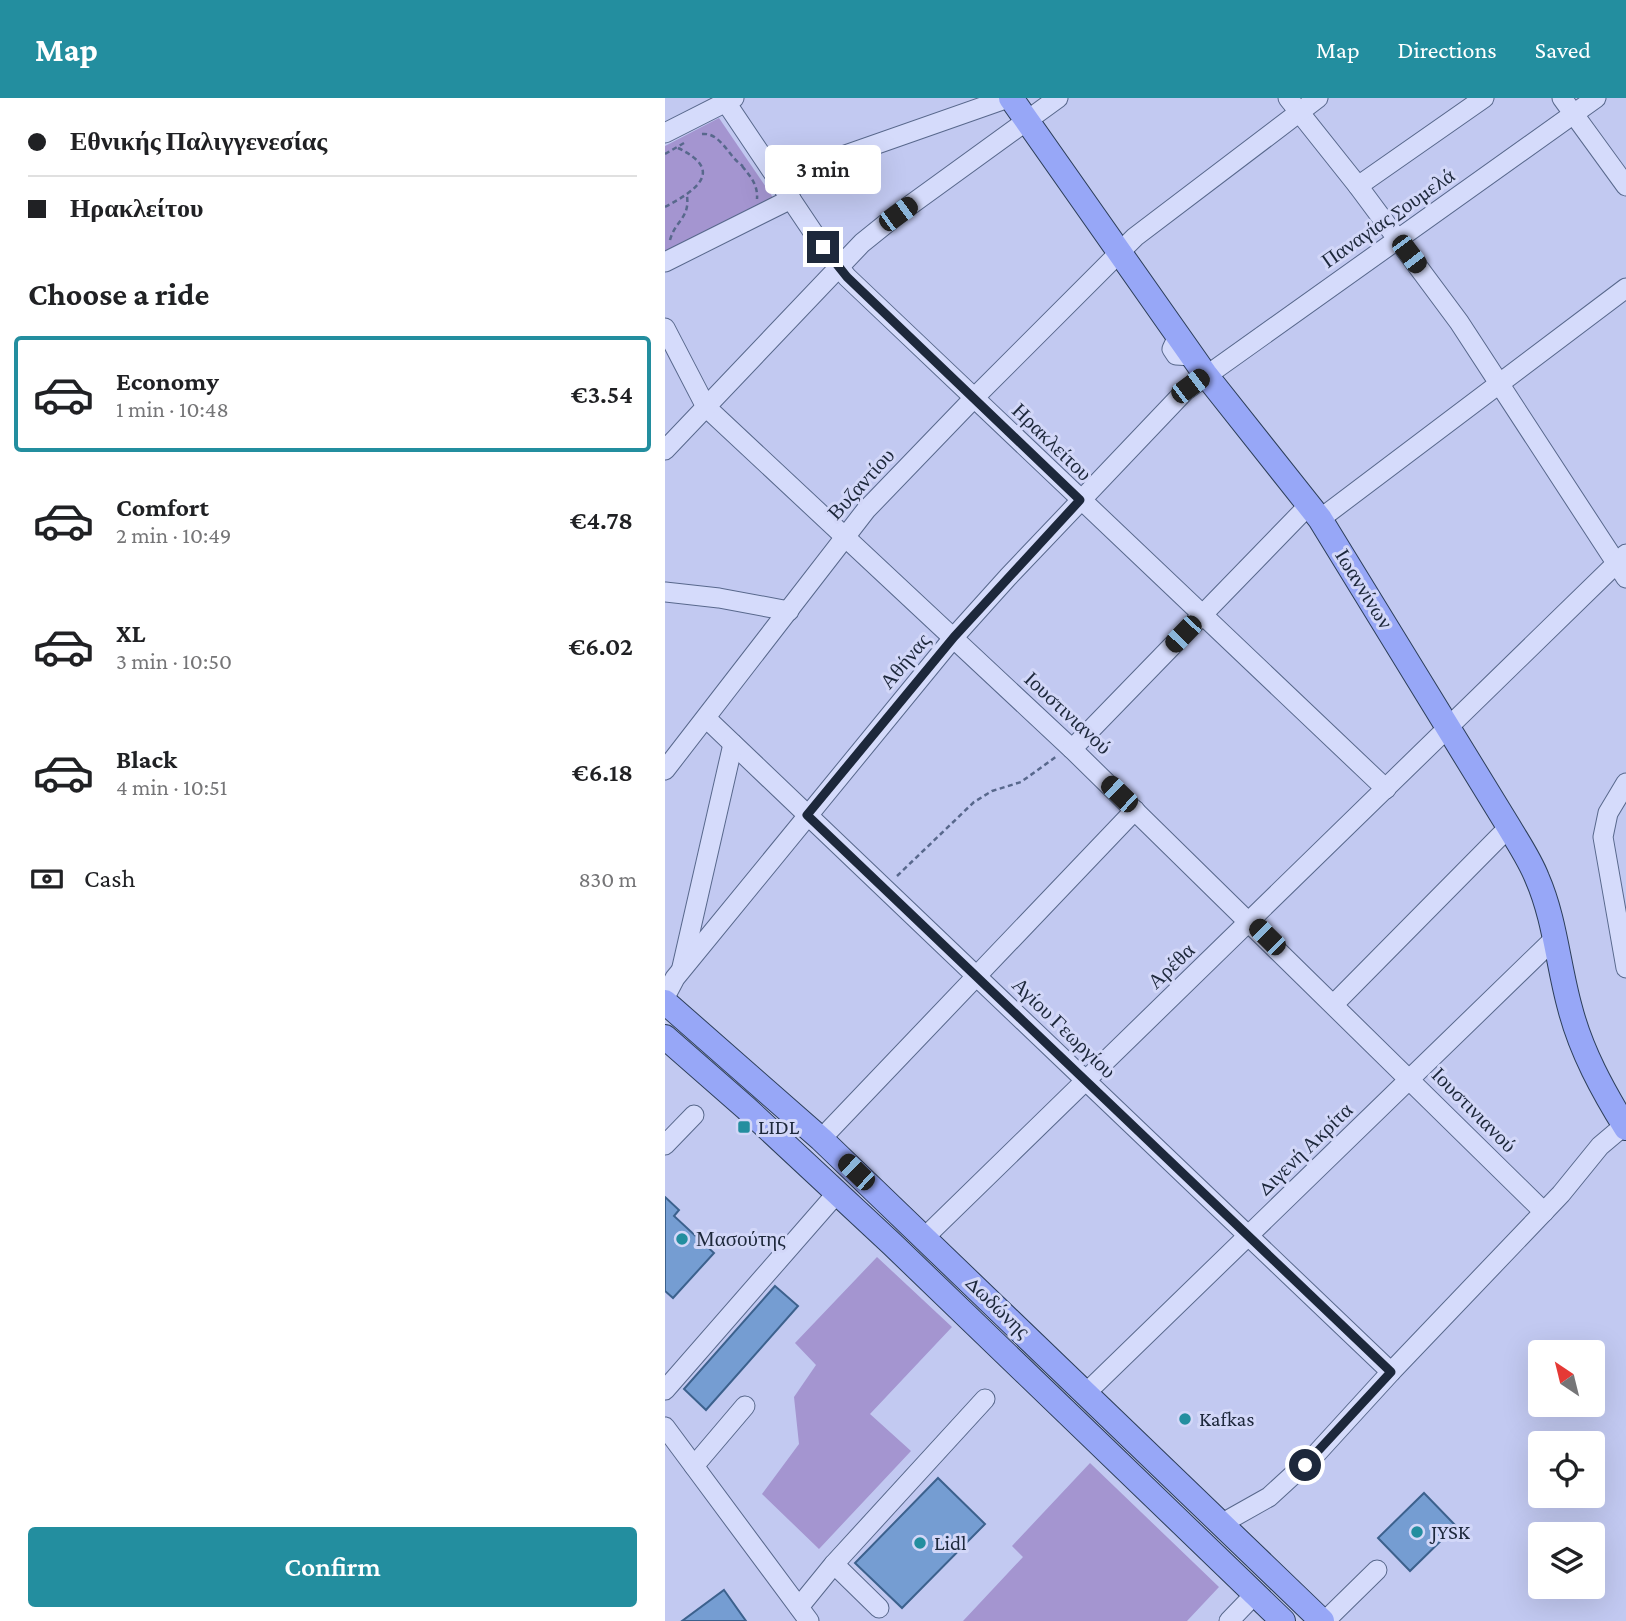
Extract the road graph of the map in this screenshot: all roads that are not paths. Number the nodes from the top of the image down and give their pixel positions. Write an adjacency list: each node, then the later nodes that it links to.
1 (1010, 98): 9 (main road, Ιωαννίνων); 11 (street)
2 (1058, 98): 9 (street)
3 (1318, 98): 7 (street, Βυζαντίου)
4 (1484, 98): 12 (street)
5 (1596, 98): 8 (street, Παναγίας Σουμελά)
6 (727, 99): 10 (street); 11 (street, Ηρακλείτου)
7 (1294, 105): 12 (street); 16 (street, Βυζαντίου)
8 (1568, 106): 13 (street); 15 (street, Παναγίας Σουμελά)
9 (1027, 120): 16 (main road, Ιωαννίνων); 18 (street)
10 (672, 141)
11 (777, 179): 14 (street, Ηρακλείτου)
12 (1358, 186): 15 (street)
13 (1626, 186)
14 (791, 199): 17 (street); 18 (street, Ηρακλείτου)
15 (1397, 239): 21 (street, Παναγίας Σουμελά); 22 (street)
16 (1119, 252): 21 (main road, Ιωαννίνων); 23 (street, Βυζαντίου)
17 (665, 262)
18 (837, 266): 23 (street, Ηρακλείτου); 24 (street)
19 (1626, 288): 22 (street)
20 (665, 328): 24 (street, Ιουστινιανού)
21 (1198, 365): 26 (street, Αθήνας); 27 (main road, Ιωαννίνων)
22 (1501, 383): 27 (street); 29 (street)
23 (973, 399): 26 (street, Ηρακλείτου); 28 (street, Βυζαντίου)
24 (706, 407): 25 (street); 28 (street, Ιουστινιανού)
25 (665, 450)
26 (1080, 500): 32 (street, Ηρακλείτου); 33 (street, Αθήνας)
27 (1315, 512): 32 (street); 35 (main road, Ιωαννίνων)
28 (846, 535): 31 (street, Βυζαντίου); 33 (street, Ιουστινιανού)
29 (1623, 565): 35 (street, Αρέθα)
30 (665, 592): 31 (street)
31 (789, 611): 34 (street, Βυζαντίου)
32 (1201, 615): 37 (street); 40 (street, Ηρακλείτου)
33 (954, 637): 37 (street, Ιουστινιανού); 42 (street, Αθήνας)
34 (706, 718): 36 (street, Αγίου Γεωργίου); 38 (street, Βυζαντίου)
35 (1449, 727): 40 (street, Αρέθα); 43 (main road, Ιωαννίνων)
36 (733, 744): 42 (street, Αγίου Γεωργίου); 47 (street)
37 (1072, 749): 41 (street, Ιουστινιανού)
38 (665, 771)
39 (1626, 783): 46 (street)
40 (1386, 789): 44 (street, Αρέθα)
41 (1135, 810): 44 (street, Ιουστινιανού); 48 (street)
42 (807, 815): 47 (street, Αθήνας); 48 (street, Αγίου Γεωργίου)
43 (1509, 827): 45 (main road, Ιωαννίνων); 50 (street)
44 (1250, 921): 50 (street, Ιουστινιανού); 53 (street, Αρέθα)
45 (1556, 937): 52 (street, Διγενή Ακρίτα); 55 (main road, Ιωαννίνων)
46 (1626, 968)
47 (681, 972): 49 (street, Αθήνας)
48 (977, 976): 53 (street, Αγίου Γεωργίου); 56 (street)
49 (665, 1000): 56 (main road, Δωδώνης)
50 (1334, 1004): 52 (street, Ιουστινιανού)
51 (665, 1037): 58 (main road, Δωδώνης)
52 (1410, 1079): 59 (street, Ιουστινιανού); 60 (street, Διγενή Ακρίτα)
53 (1086, 1080): 60 (street, Αγίου Γεωργίου); 61 (street, Αρέθα)
54 (694, 1115): 57 (street)
55 (1625, 1126): 59 (street)
56 (821, 1139): 61 (main road, Δωδώνης)
57 (665, 1145)
58 (837, 1193): 63 (street); 72 (main road, Δωδώνης)
59 (1544, 1212): 62 (street)
60 (1248, 1235): 62 (street, Αγίου Γεωργίου); 64 (street, Διγενή Ακρίτα)
61 (925, 1237): 64 (main road, Δωδώνης)
62 (1391, 1372): 69 (street)
63 (665, 1390)
64 (1086, 1393): 69 (main road, Δωδώνης)
65 (985, 1399): 70 (street)
66 (745, 1406): 68 (street)
67 (665, 1427): 68 (street)
68 (694, 1466): 74 (street)
69 (1221, 1524): 77 (main road, Δωδώνης)
70 (834, 1564): 73 (street); 74 (street)
71 (1377, 1570): 77 (street)
72 (1255, 1594): 75 (main road, Δωδώνης); 76 (street)
73 (879, 1608)
74 (804, 1614)
75 (1281, 1620)
76 (1229, 1621)
77 (1324, 1621)

